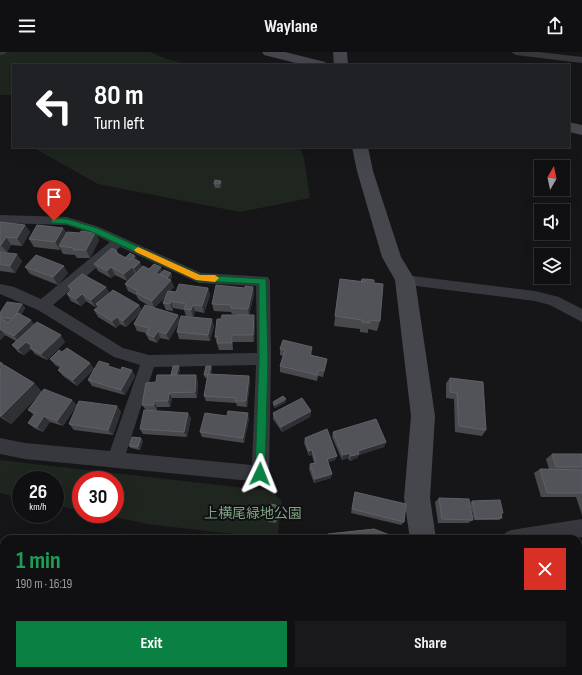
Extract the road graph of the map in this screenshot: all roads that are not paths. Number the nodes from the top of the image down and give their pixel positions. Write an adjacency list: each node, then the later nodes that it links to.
1 (269, 52): 5 (street)
2 (340, 52): 6 (street)
3 (516, 52): 4 (street)
4 (582, 60)
5 (316, 64)
6 (341, 64)
7 (570, 127): 8 (street)
8 (582, 130)
9 (360, 148): 12 (street)
10 (0, 219): 11 (street)
11 (119, 241): 14 (street); 16 (street)
12 (405, 280): 15 (street); 21 (street)
13 (0, 290): 14 (street)
14 (42, 306): 17 (street)
15 (582, 316)
16 (264, 359): 17 (street); 19 (street)
17 (149, 361): 19 (street)
18 (0, 446): 19 (street)
19 (115, 460)
20 (582, 528): 22 (street)
21 (422, 535)
22 (537, 535)

